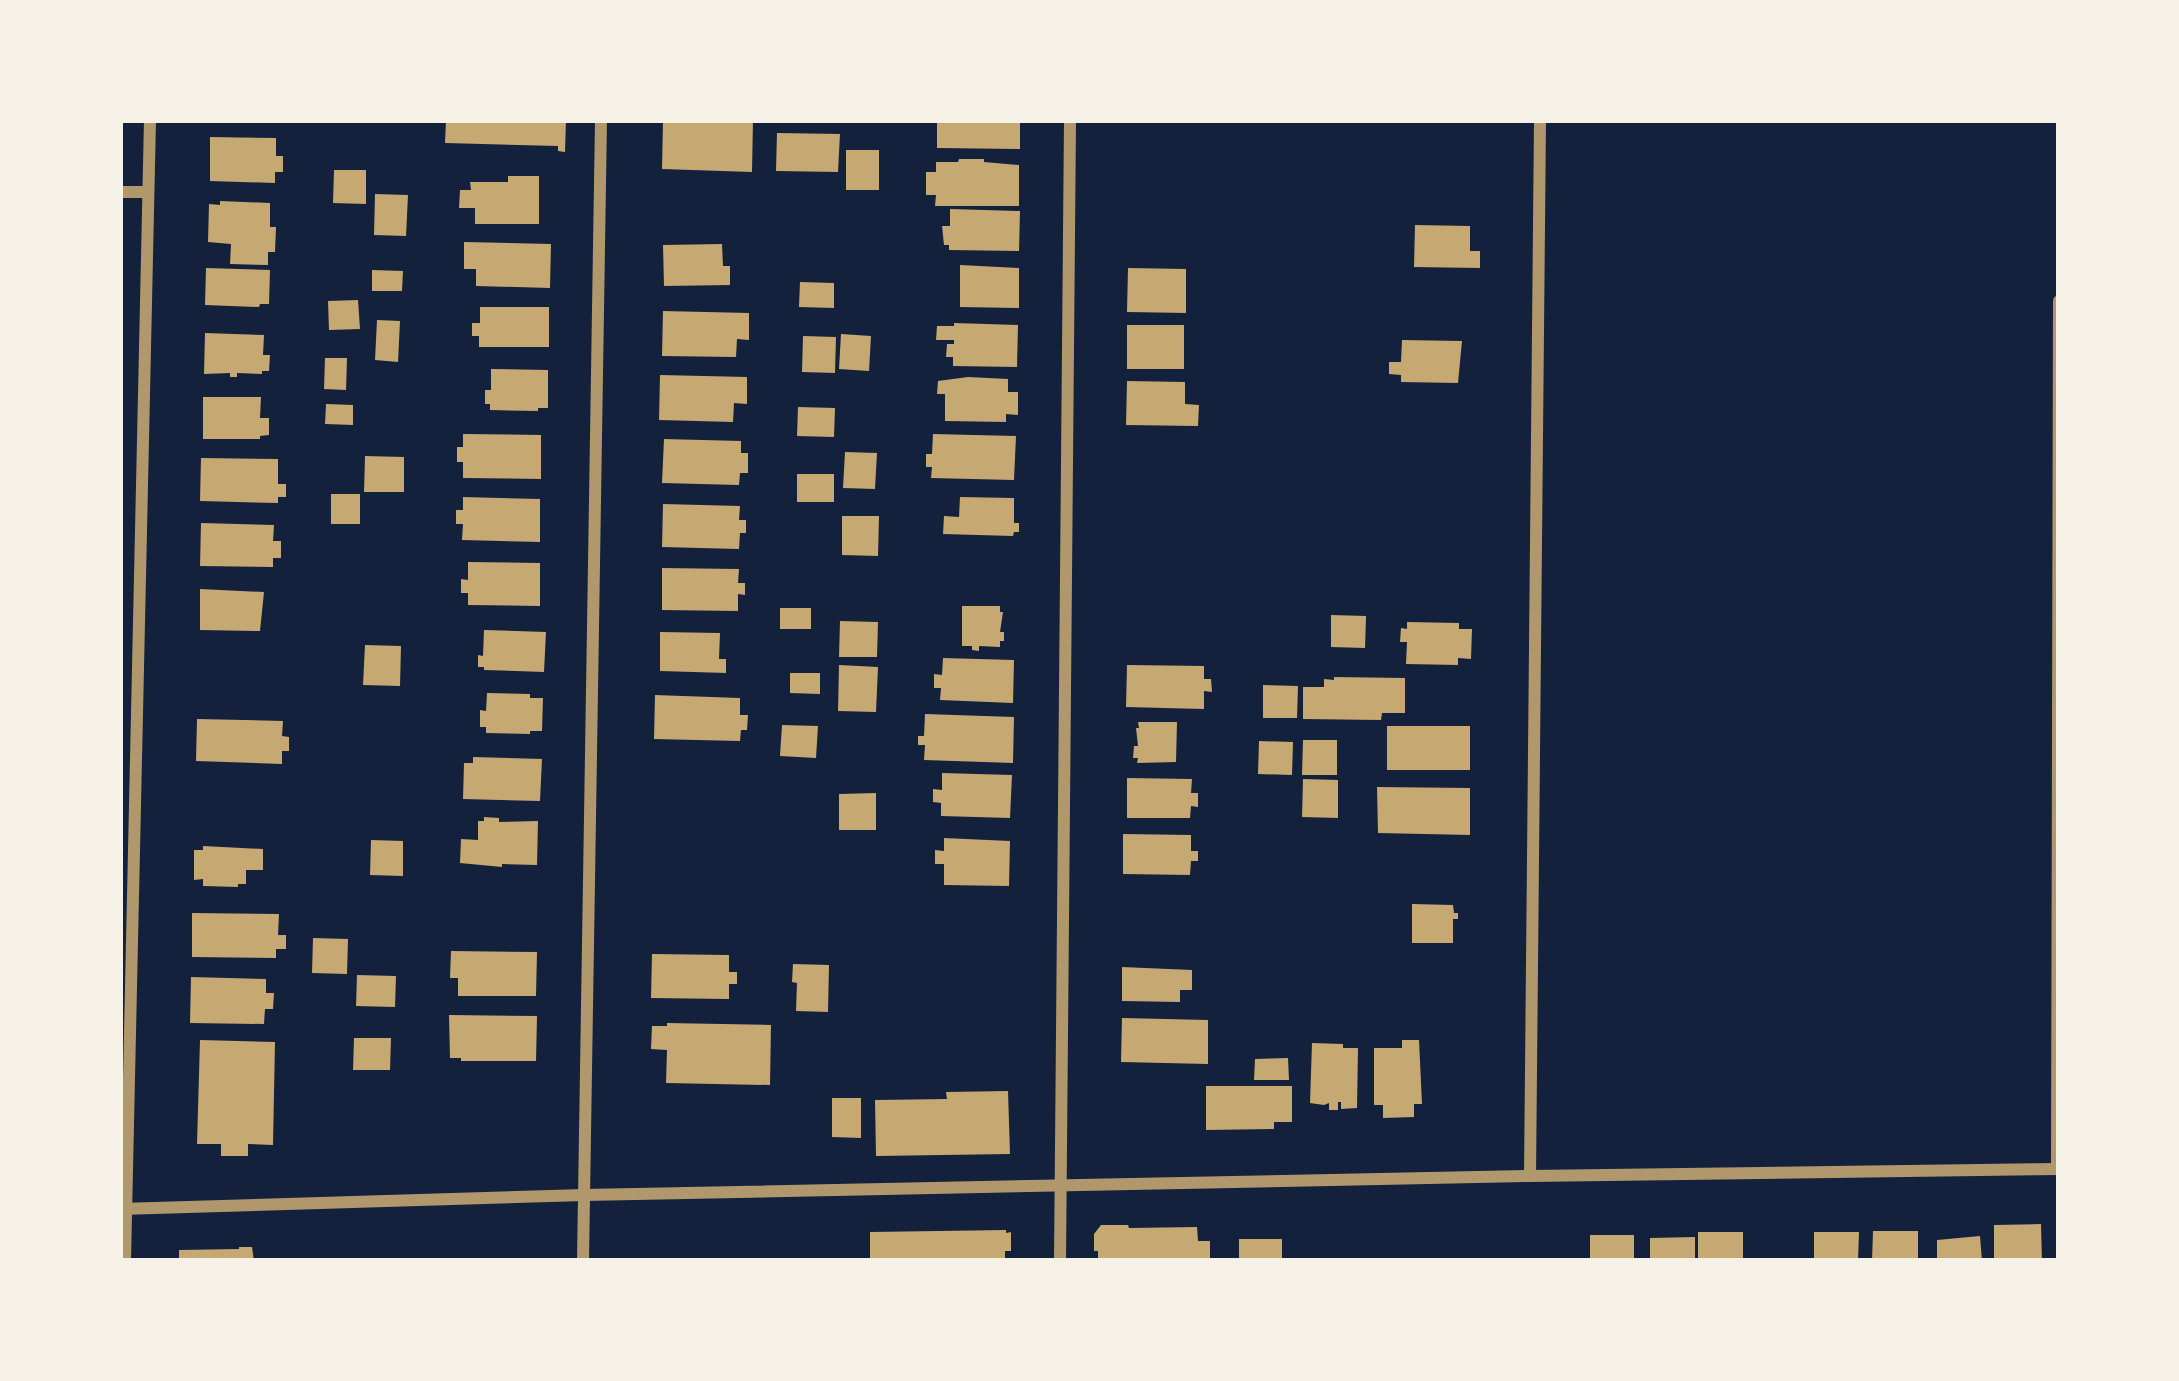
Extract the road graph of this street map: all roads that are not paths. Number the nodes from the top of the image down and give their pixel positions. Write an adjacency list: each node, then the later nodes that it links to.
1 (150, 120): 6 (street)
2 (601, 120): 12 (street)
3 (1070, 120): 11 (street)
4 (1540, 120): 10 (street)
5 (120, 192): 6 (street)
6 (148, 192): 13 (street)
7 (2059, 301): 8 (street)
8 (2058, 640): 9 (street)
9 (2058, 1169): 10 (street)
10 (1530, 1176): 11 (street)
11 (1062, 1186): 12 (street); 16 (street)
12 (584, 1195): 13 (street); 15 (street)
13 (123, 1209): 14 (street)
14 (124, 1261)
15 (583, 1261)
16 (1060, 1261)

